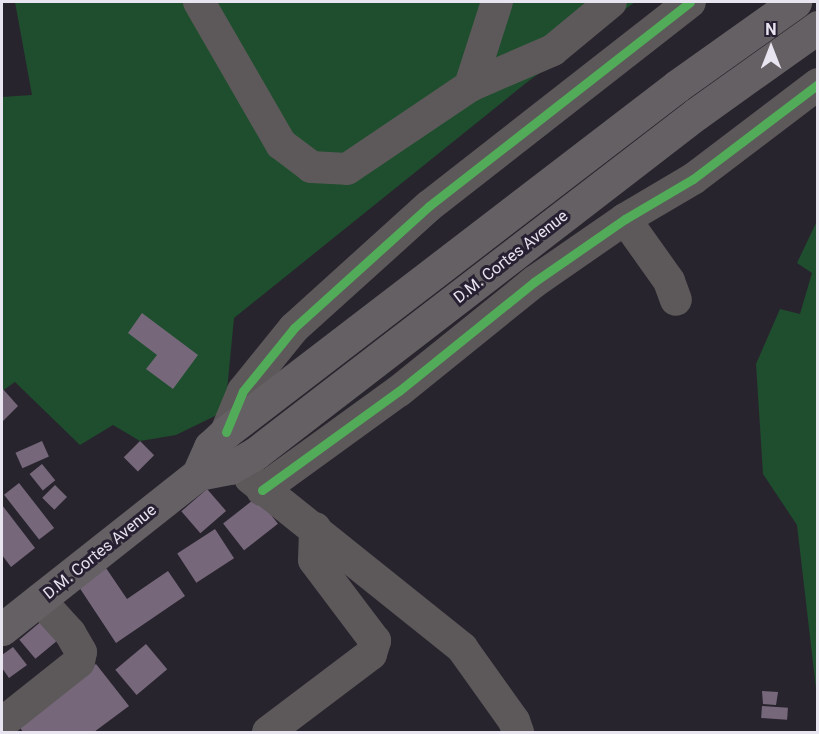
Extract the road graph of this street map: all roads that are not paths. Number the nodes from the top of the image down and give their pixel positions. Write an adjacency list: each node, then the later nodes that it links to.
1 (199, 2): 8 (street)
2 (497, 2): 8 (street)
3 (611, 2): 8 (street)
4 (690, 2): 11 (street)
5 (795, 2): 11 (highway, D.M. Cortes Avenue)
6 (818, 27): 12 (highway, D.M. Cortes Avenue)
7 (818, 84): 9 (street)
8 (470, 86)
9 (625, 219): 10 (street); 14 (street)
10 (676, 300)
11 (226, 432): 13 (highway, D.M. Cortes Avenue)
12 (240, 462): 13 (highway, D.M. Cortes Avenue); 14 (street)
13 (198, 474): 16 (highway, D.M. Cortes Avenue)
14 (262, 490): 15 (street)
15 (315, 528): 19 (street); 20 (street)
16 (40, 600): 17 (highway, D.M. Cortes Avenue); 18 (street)
17 (2, 629)
18 (2, 723)
19 (268, 732)
20 (518, 732)

